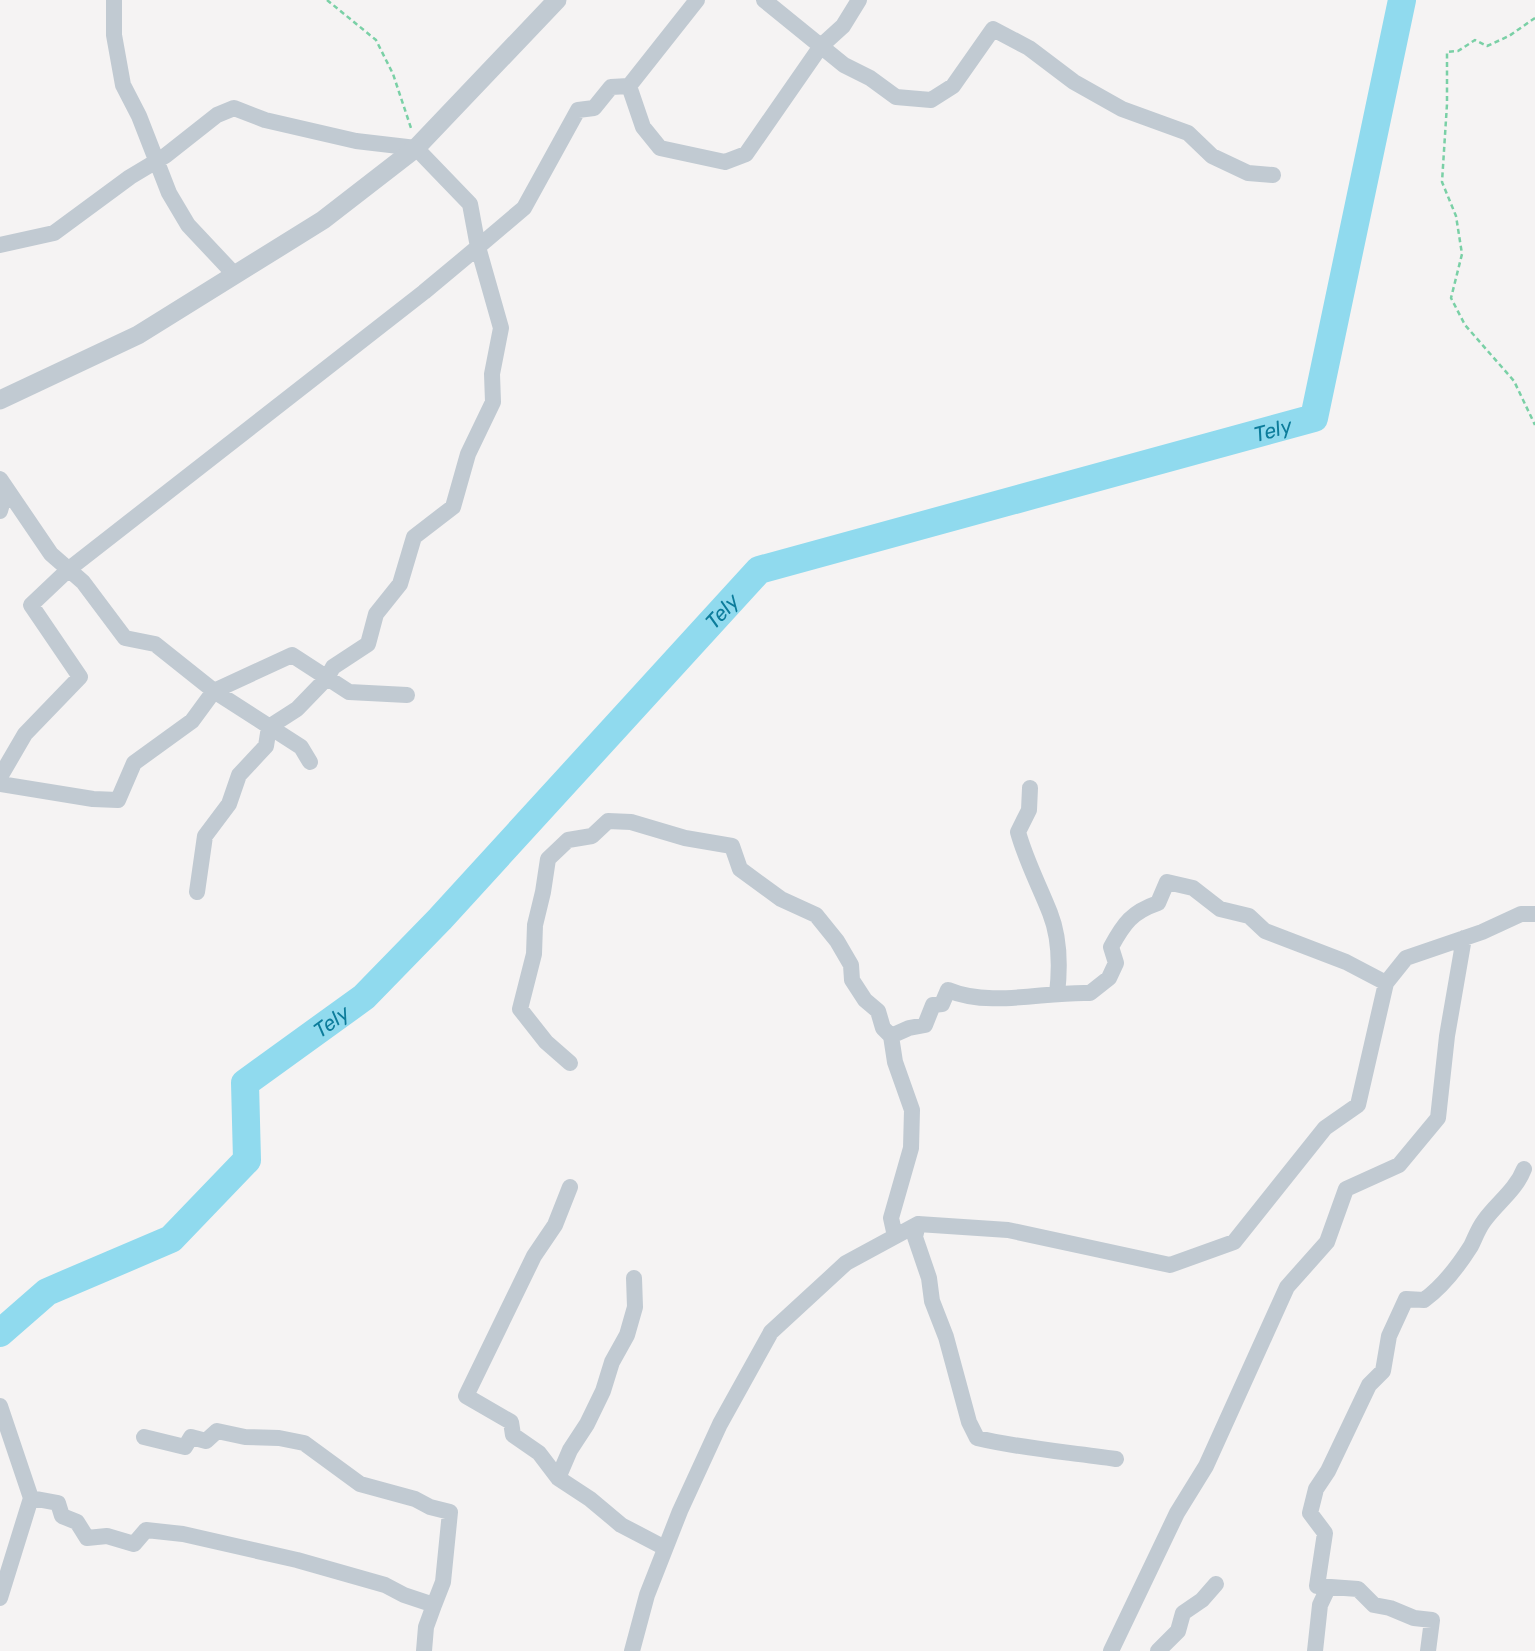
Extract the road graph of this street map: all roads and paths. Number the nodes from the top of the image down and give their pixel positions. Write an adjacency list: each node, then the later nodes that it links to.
1 (114, 0): 11 (street)
2 (327, 0): 10 (path)
3 (557, 0): 10 (street)
4 (697, 0): 9 (street)
5 (764, 0): 8 (street)
6 (859, 0): 8 (street)
7 (1535, 18): 17 (path)
8 (821, 46): 9 (street); 12 (street)
9 (629, 86): 14 (street)
10 (416, 148): 11 (street); 14 (street); 15 (street)
11 (157, 160): 13 (street); 15 (street)
12 (1273, 175)
13 (0, 245)
14 (478, 247): 20 (street); 21 (street)
15 (235, 275): 16 (street)
16 (0, 400)
17 (1535, 425)
18 (3, 484): 19 (street); 20 (street)
19 (0, 511)
20 (69, 569): 22 (street); 26 (street)
21 (327, 678): 22 (street); 23 (street); 24 (street)
22 (214, 691): 24 (street); 27 (street)
23 (407, 695)
24 (269, 727): 25 (street); 29 (street)
25 (310, 762)
26 (0, 777)
27 (0, 784)
28 (1030, 788): 33 (street)
29 (197, 891)
30 (1535, 914): 31 (street)
31 (1464, 938): 32 (street); 53 (street)
32 (1386, 983): 33 (street); 38 (street)
33 (1057, 994): 34 (street)
34 (891, 1036): 35 (street); 39 (street)
35 (570, 1063)
36 (1524, 1169): 48 (street)
37 (570, 1187): 44 (street)
38 (918, 1224): 39 (street); 43 (street)
39 (895, 1237): 46 (street)
40 (634, 1278): 44 (street)
41 (0, 1406): 45 (street)
42 (144, 1437): 50 (street)
43 (1116, 1459)
44 (558, 1478): 46 (street)
45 (31, 1498): 49 (street); 50 (street)
46 (665, 1548): 52 (street)
47 (1216, 1584): 54 (street)
48 (1328, 1588): 55 (street); 56 (street)
49 (0, 1598)
50 (434, 1605): 51 (street)
51 (424, 1651)
52 (632, 1651)
53 (1111, 1651)
54 (1158, 1651)
55 (1315, 1651)
56 (1428, 1651)

